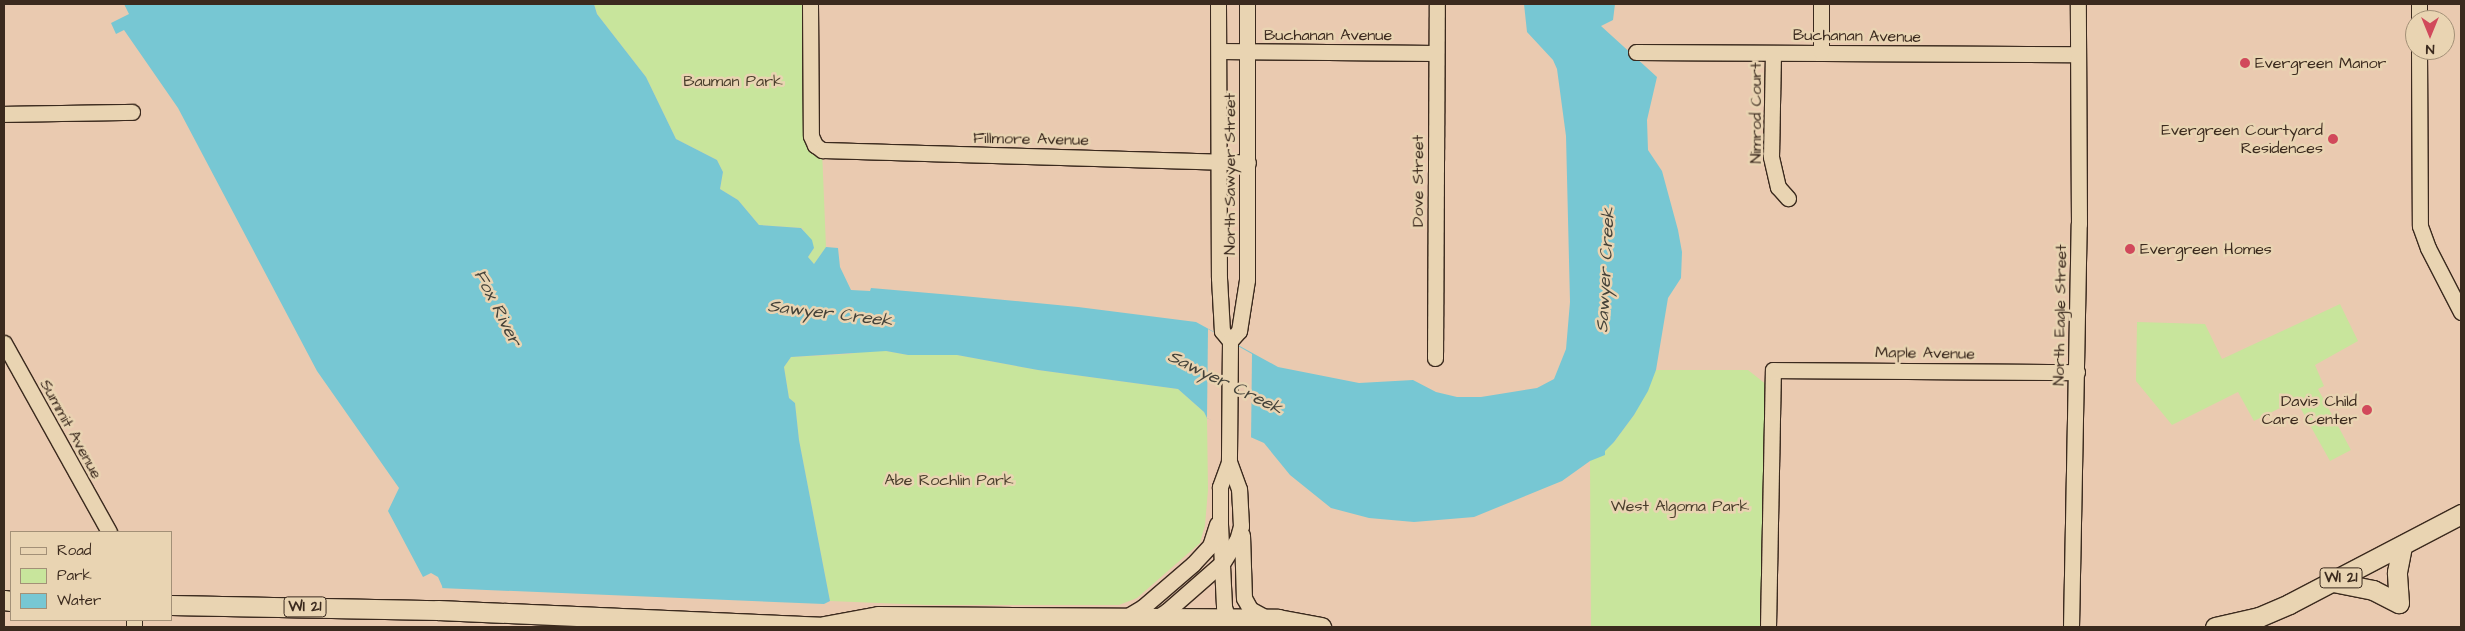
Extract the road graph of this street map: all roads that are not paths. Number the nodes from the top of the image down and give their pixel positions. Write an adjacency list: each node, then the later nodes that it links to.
1 (810, 4): 17 (street, Fillmore Avenue)
2 (1218, 4): 7 (street, North Sawyer Street)
3 (1247, 4): 8 (street, North Sawyer Street)
4 (1437, 4): 11 (street, Dove Street)
5 (1821, 4): 10 (street)
6 (2078, 4): 13 (street, North Eagle Street)
7 (1219, 51): 8 (street, Buchanan Avenue); 17 (street, North Sawyer Street)
8 (1248, 52): 11 (street, Buchanan Avenue); 18 (street, North Sawyer Street)
9 (1636, 52): 12 (street, Buchanan Avenue)
10 (1821, 52): 12 (street, Buchanan Avenue); 13 (street, Buchanan Avenue)
11 (1436, 53): 23 (street, Dove Street)
12 (1774, 53): 19 (street, Nimrod Court)
13 (2078, 54): 24 (street, North Eagle Street)
14 (2419, 60): 20 (street)
15 (132, 112): 16 (street)
16 (4, 114)
17 (1220, 162): 18 (street, Fillmore Avenue); 21 (street, North Sawyer Street)
18 (1248, 163): 21 (street, North Sawyer Street)
19 (1788, 198)
20 (2461, 312)
21 (1230, 341): 25 (street, North Sawyer Street)
22 (4, 343): 29 (street, Summit Avenue)
23 (1435, 358)
24 (2077, 372): 40 (street, Maple Avenue); 41 (street, North Eagle Street)
25 (1229, 462): 26 (street, North Sawyer Street); 28 (street, North Sawyer Street)
26 (1220, 513): 31 (street, North Sawyer Street); 36 (street)
27 (2461, 514): 30 (main road, WI 21)
28 (1241, 526): 31 (street, North Sawyer Street); 35 (street)
29 (107, 531)
30 (2402, 547): 32 (main road, WI 21); 32 (main road)
31 (1223, 562): 34 (street, North Sawyer Street); 37 (street, North Sawyer Street)
32 (2333, 582): 42 (main road, WI 21)
33 (172, 605): 38 (main road, WI 21)
34 (1155, 619): 36 (main road, WI 21); 37 (main road, WI 21)
35 (1268, 619): 37 (main road, WI 21); 39 (main road, WI 21)
36 (1130, 623): 38 (main road, WI 21)
37 (1230, 623)
38 (828, 627)
39 (1321, 627)
40 (1768, 627)
41 (2071, 627)
42 (2216, 627)

